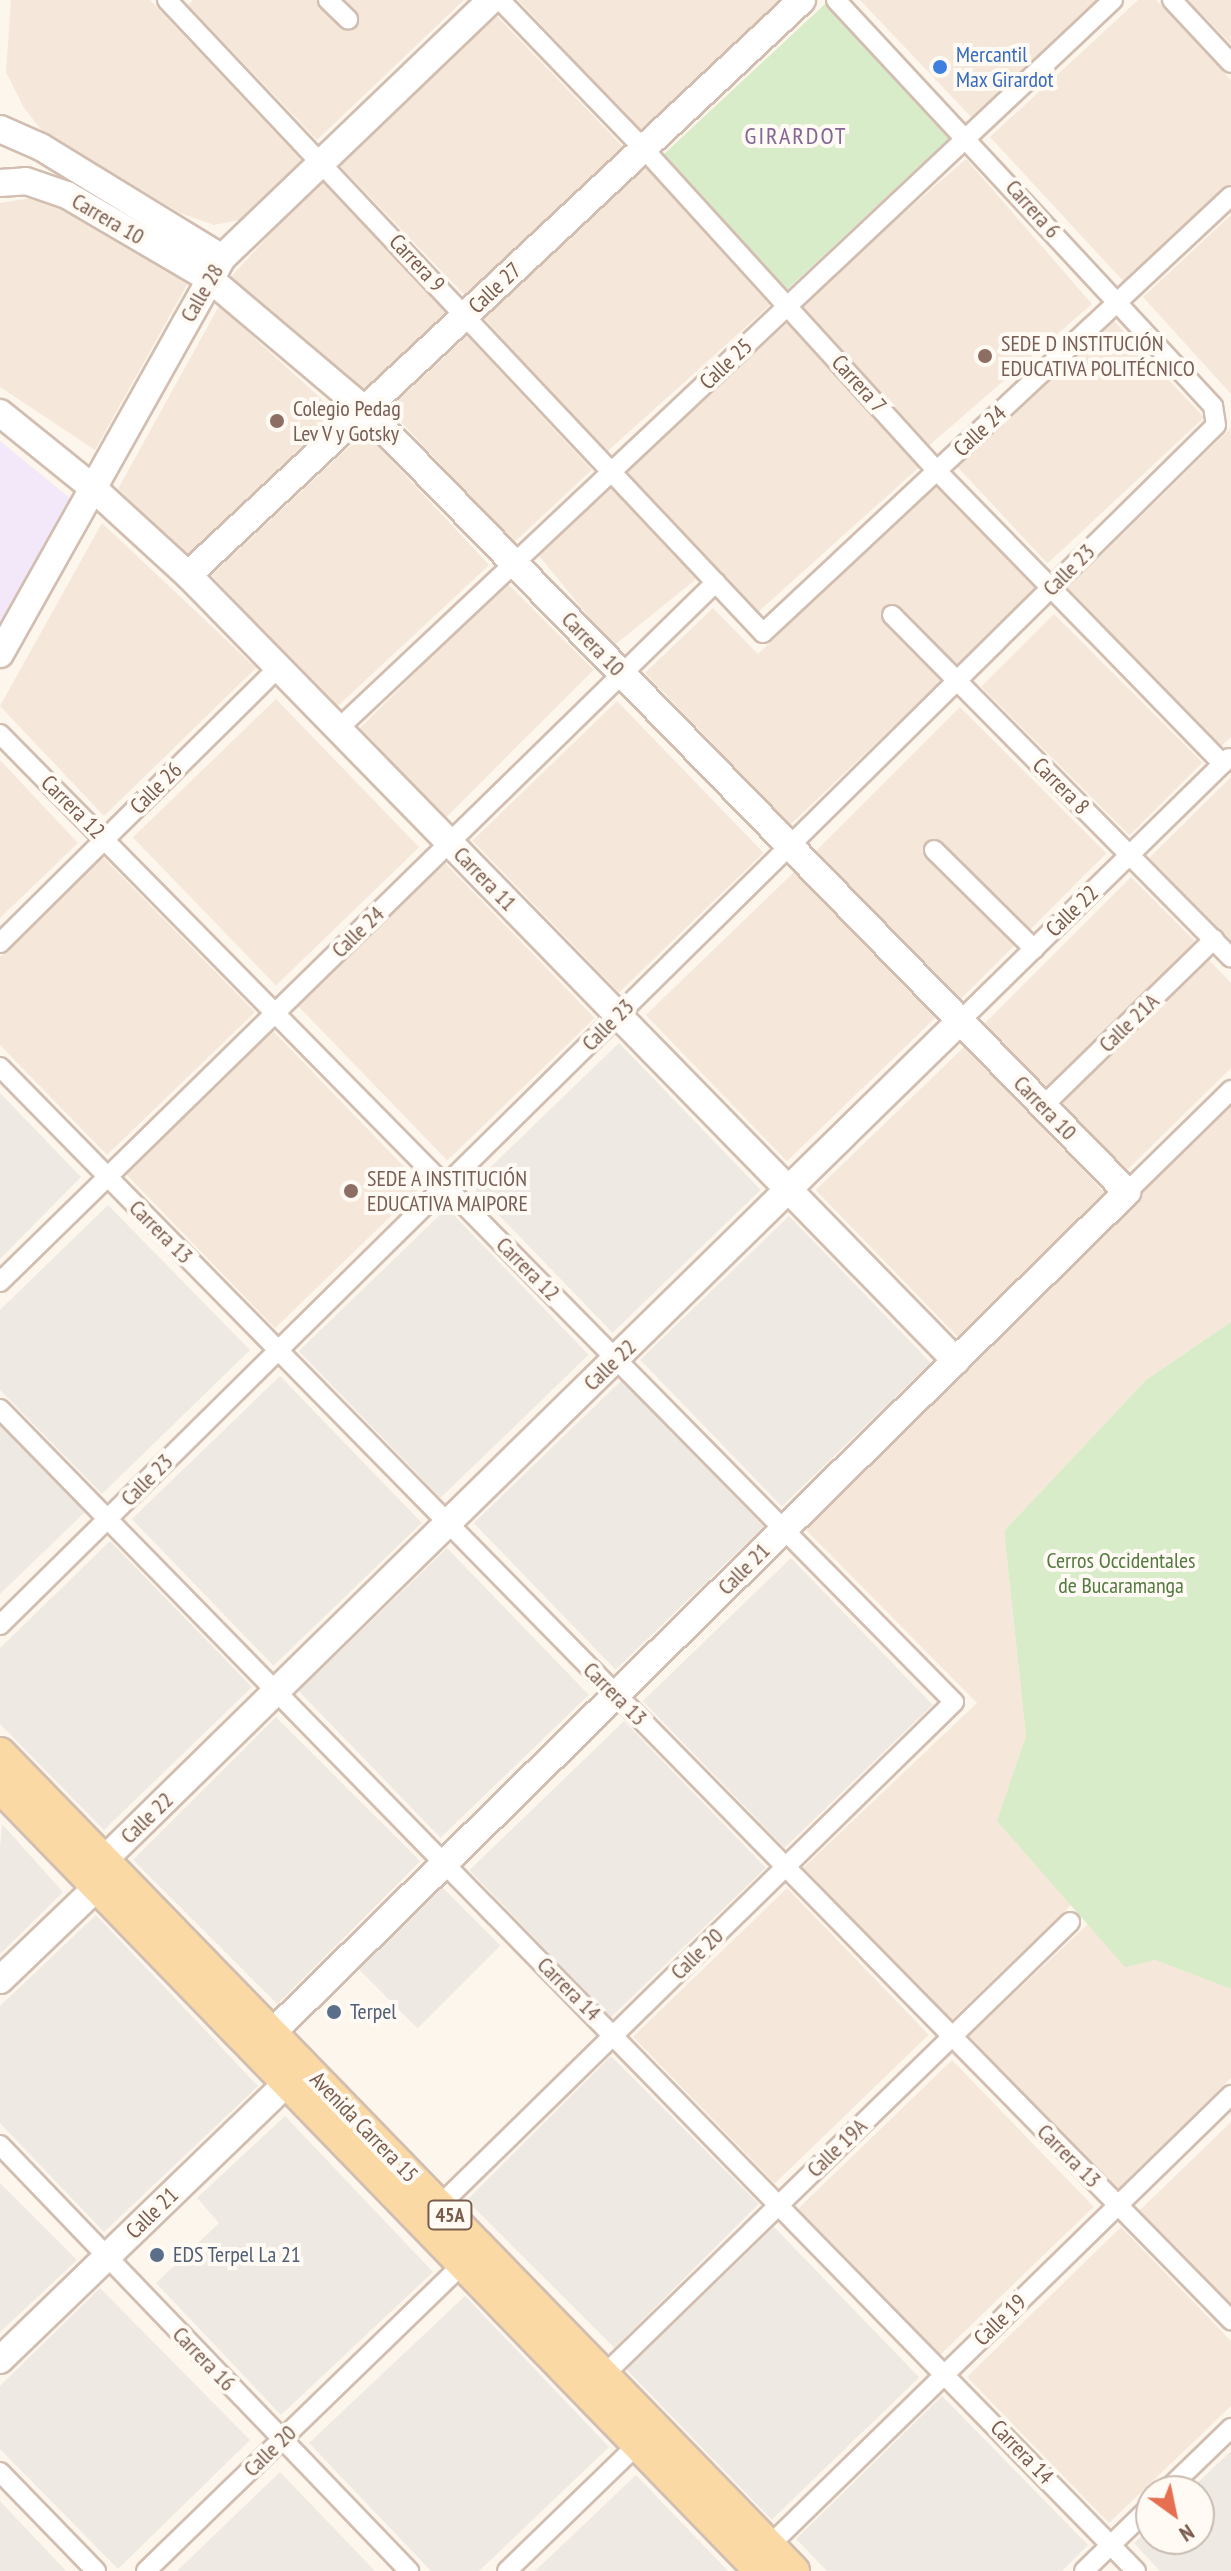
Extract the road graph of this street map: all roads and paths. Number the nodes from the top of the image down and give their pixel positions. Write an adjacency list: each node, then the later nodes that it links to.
1 (168, 0): 14 (street, Carrera 9)
2 (328, 0): 9 (street)
3 (491, 0): 14 (street, Calle 28)
4 (500, 0): 13 (street, Carrera 7)
5 (802, 0): 13 (street, Calle 27)
6 (836, 0): 12 (street, Carrera 6)
7 (1113, 0): 12 (street, Calle 25)
8 (1172, 0): 10 (street)
9 (348, 19)
10 (1231, 63)
11 (0, 129): 17 (street, Carrera 10)
12 (967, 137): 18 (street, Carrera 6); 19 (street, Calle 25)
13 (644, 149): 19 (street, Carrera 7); 20 (street, Calle 27)
14 (323, 162): 17 (street, Calle 28); 20 (street, Carrera 9)
15 (0, 183): 17 (street, Carrera 10)
16 (1231, 196): 18 (street, Calle 24)
17 (216, 269): 21 (street, Carrera 10); 26 (street, Calle 28)
18 (1118, 302): 23 (street, Carrera 6); 25 (street, Calle 24)
19 (787, 306): 24 (street, Calle 25); 25 (street, Carrera 7)
20 (466, 315): 21 (street, Calle 27); 24 (street, Carrera 9)
21 (365, 410): 27 (street, Carrera 10); 28 (street, Calle 27)
22 (0, 413): 26 (street, Carrera 11)
23 (1216, 425): 30 (street, Calle 23)
24 (612, 471): 27 (street, Calle 25); 29 (street, Carrera 9)
25 (937, 471): 30 (street, Carrera 7); 32 (street, Calle 24)
26 (93, 488): 28 (street, Carrera 11); 33 (street, Calle 28)
27 (514, 563): 35 (street, Carrera 10); 37 (street, Calle 25)
28 (188, 575): 34 (street, Carrera 11)
29 (716, 582): 32 (street, Carrera 9); 35 (street, Calle 24)
30 (1051, 588): 36 (street, Calle 23); 39 (street, Carrera 7)
31 (892, 615): 36 (street, Carrera 8)
32 (763, 633)
33 (0, 654)
34 (278, 668): 37 (street, Carrera 11); 40 (street, Calle 26)
35 (622, 673): 41 (street, Calle 24); 42 (street, Carrera 10)
36 (957, 681): 42 (street, Calle 23); 44 (street, Carrera 8)
37 (338, 729): 41 (street, Carrera 11)
38 (0, 734): 40 (street, Carrera 12)
39 (1227, 760): 44 (street, Calle 22)
40 (105, 839): 46 (street, Calle 26); 49 (street, Carrera 12)
41 (449, 843): 49 (street, Calle 24); 50 (street, Carrera 11)
42 (790, 846): 50 (street, Calle 23); 51 (street, Carrera 10)
43 (934, 850): 47 (street)
44 (1130, 855): 45 (street, Carrera 8); 47 (street, Calle 22)
45 (1214, 939): 48 (street, Carrera 8); 54 (street, Calle 21A)
46 (0, 943)
47 (1034, 949): 51 (street, Calle 22)
48 (1231, 957)
49 (276, 1013): 55 (street, Calle 24); 56 (street, Carrera 12)
50 (618, 1015): 56 (street, Calle 23); 57 (street, Carrera 11)
51 (960, 1021): 54 (street, Carrera 10); 57 (street, Calle 22)
52 (0, 1067): 55 (street, Carrera 13)
53 (1231, 1090): 58 (street, Calle 21)
54 (1043, 1106): 58 (street, Carrera 10)
55 (107, 1178): 59 (street, Calle 24); 60 (street, Carrera 13)
56 (445, 1185): 60 (street, Calle 23); 61 (street, Carrera 12)
57 (789, 1190): 61 (street, Calle 22); 62 (street, Carrera 11)
58 (1127, 1192): 62 (street, Calle 21)
59 (0, 1282)
60 (277, 1351): 64 (street, Calle 23); 65 (street, Carrera 13)
61 (616, 1359): 65 (street, Calle 22); 66 (street, Carrera 12)
62 (956, 1361): 66 (street, Calle 21)
63 (0, 1409): 64 (street, Carrera 14)
64 (107, 1519): 67 (street, Calle 23); 68 (street, Carrera 14)
65 (448, 1524): 68 (street, Calle 22); 69 (street, Carrera 13)
66 (784, 1530): 69 (street, Calle 21); 70 (street, Carrera 12)
67 (0, 1625)
68 (277, 1691): 73 (street, Carrera 14); 75 (street, Calle 22)
69 (616, 1695): 73 (street, Calle 21); 74 (street, Carrera 13)
70 (954, 1702): 74 (street, Calle 20)
71 (0, 1753): 75 (main road, Avenida Carrera 15 / 45A)
72 (0, 1787): 75 (main road, Avenida Carrera 15 / 45A)
73 (445, 1863): 78 (street, Carrera 14); 80 (street, Calle 21)
74 (785, 1867): 78 (street, Calle 20); 79 (street, Carrera 13)
75 (102, 1873): 77 (street, Calle 22); 80 (main road, Avenida Carrera 15 / 45A)
76 (1070, 1922): 79 (street, Calle 19A)
77 (0, 1980)
78 (614, 2035): 84 (street, Carrera 14); 85 (street, Calle 20)
79 (952, 2037): 84 (street, Calle 19A); 86 (street, Carrera 13)
80 (265, 2041): 81 (main road, Avenida Carrera 15 / 45A)
81 (296, 2074): 85 (main road, Avenida Carrera 15 / 45A); 87 (street, Calle 21); 88 (main road, Avenida Carrera 15 / 45A)
82 (1231, 2095): 86 (street, Calle 19)
83 (0, 2145): 87 (street, Carrera 16)
84 (780, 2204): 91 (street, Carrera 14); 92 (street, Calle 19A)
85 (440, 2205): 92 (main road, Avenida Carrera 15 / 45A)
86 (1118, 2205): 89 (street, Carrera 13); 91 (street, Calle 19)
87 (106, 2257): 90 (street, Calle 21); 94 (street, Carrera 16)
88 (463, 2264): 94 (street, Calle 20); 95 (main road, Avenida Carrera 15 / 45A)
89 (1231, 2320)
90 (0, 2360)
91 (946, 2373): 99 (street, Carrera 14); 100 (street, Calle 19)
92 (604, 2375): 100 (main road, Avenida Carrera 15 / 45A)
93 (1231, 2428): 97 (street)
94 (282, 2439): 102 (street, Calle 20); 103 (street, Carrera 16)
95 (638, 2444): 100 (main road, Avenida Carrera 15 / 45A); 104 (street)
96 (0, 2472): 101 (street)
97 (1183, 2475)
98 (1135, 2522): 99 (street)
99 (1111, 2545): 106 (street); 107 (street, Carrera 14)
100 (765, 2558): 105 (main road, Avenida Carrera 15 / 45A)
101 (96, 2571)
102 (146, 2571)
103 (409, 2571)
104 (507, 2571)
105 (794, 2571)
106 (1084, 2571)
107 (1136, 2571)

